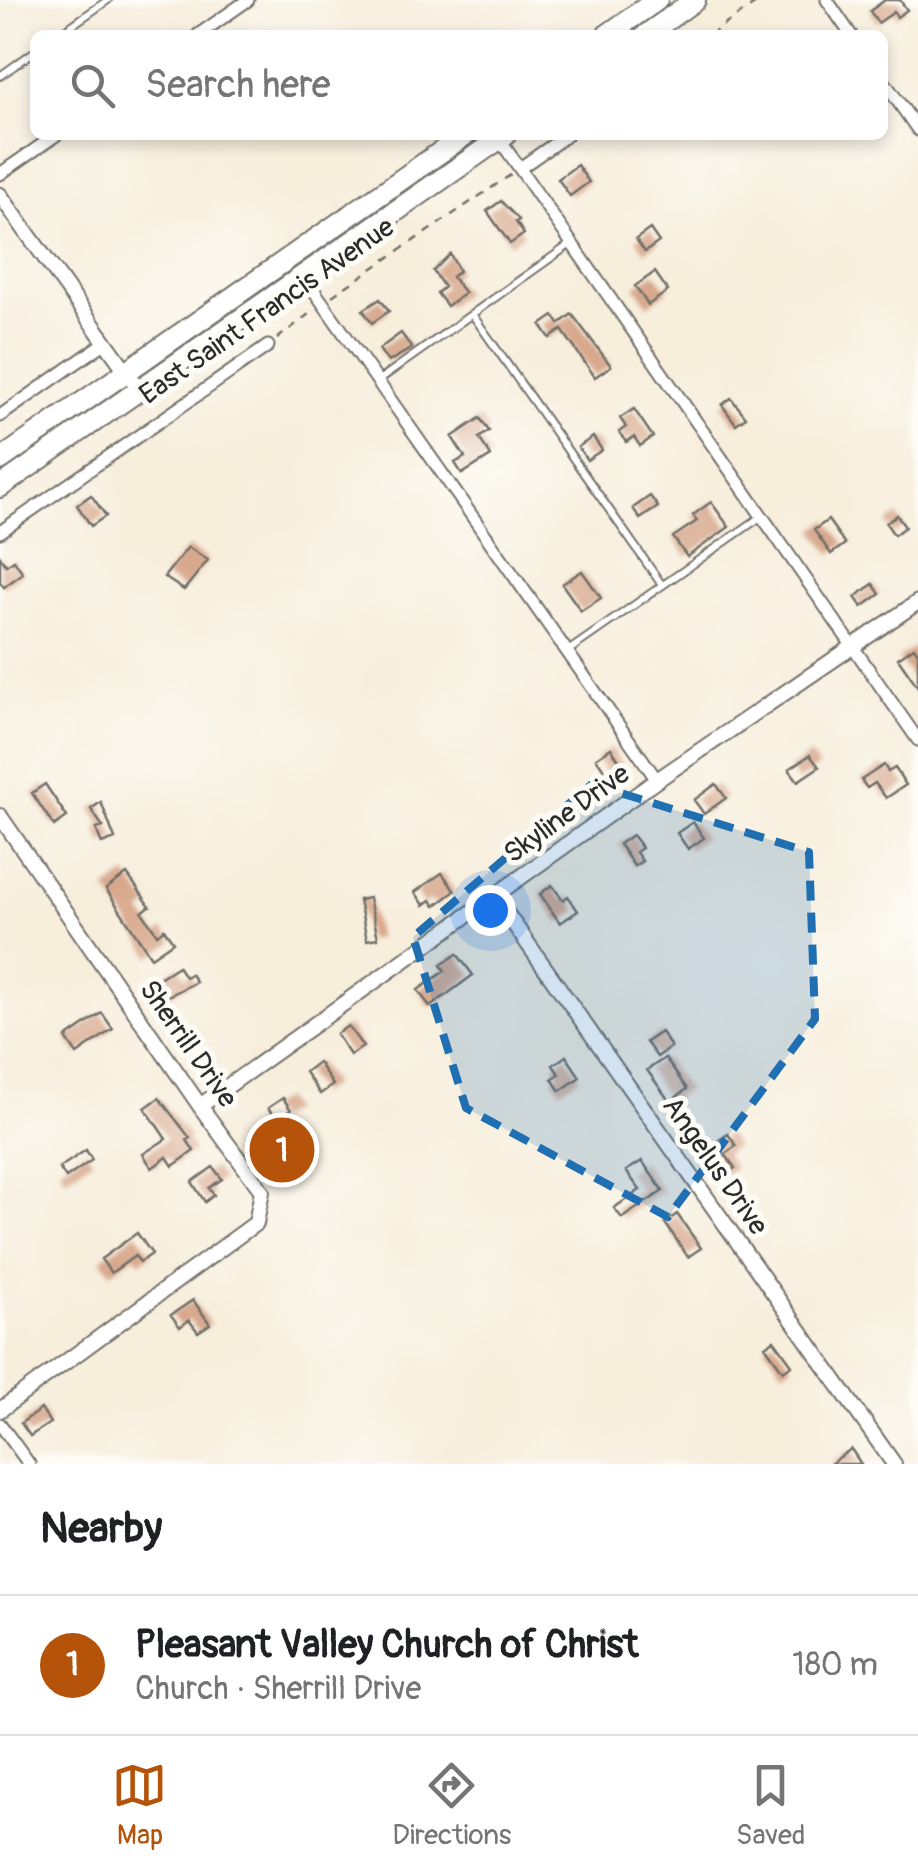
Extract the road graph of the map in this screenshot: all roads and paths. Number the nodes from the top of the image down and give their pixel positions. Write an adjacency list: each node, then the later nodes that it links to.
1 (108, 0): 7 (lane)
2 (248, 0): 8 (street)
3 (657, 0): 9 (highway)
4 (695, 0): 10 (highway)
5 (760, 0): 11 (path)
6 (827, 0): 12 (street)
7 (65, 30)
8 (205, 30)
9 (615, 30)
10 (653, 30)
11 (717, 30)
12 (848, 30)
13 (30, 55): 14 (lane)
14 (0, 76)
15 (888, 87): 16 (street)
16 (918, 130)
17 (49, 140): 23 (street)
18 (459, 140): 26 (highway, East Saint Francis Avenue)
19 (494, 140): 26 (highway, East Saint Francis Avenue)
20 (502, 140): 22 (street)
21 (559, 140): 22 (street)
22 (520, 168): 25 (street); 27 (path, East Saint Francis Avenue)
23 (0, 174)
24 (0, 195): 29 (street)
25 (572, 243): 28 (lane); 36 (street)
26 (297, 266): 27 (street); 31 (highway, East Saint Francis Avenue)
27 (323, 302): 30 (path, East Saint Francis Avenue); 32 (street)
28 (472, 314): 32 (lane); 38 (lane)
29 (106, 342): 31 (street); 33 (street)
30 (268, 346): 37 (street, East Saint Francis Avenue)
31 (133, 380): 34 (highway, East Saint Francis Avenue); 35 (highway, East Saint Francis Avenue)
32 (378, 381): 41 (street)
33 (0, 416)
34 (0, 460)
35 (0, 487)
36 (762, 516): 38 (lane); 40 (street)
37 (0, 532)
38 (662, 586): 41 (lane)
39 (918, 602): 40 (street, Skyline Drive)
40 (854, 647): 42 (street); 43 (street, Skyline Drive)
41 (567, 652): 43 (street)
42 (918, 740)
43 (657, 780): 45 (street, Skyline Drive)
44 (0, 816): 46 (street, Sherrill Drive)
45 (495, 897): 46 (street, Skyline Drive); 50 (street, Angelus Drive)
46 (200, 1106): 47 (street, Sherrill Drive)
47 (0, 1410)
48 (0, 1424): 49 (street)
49 (29, 1464)
50 (894, 1464)

